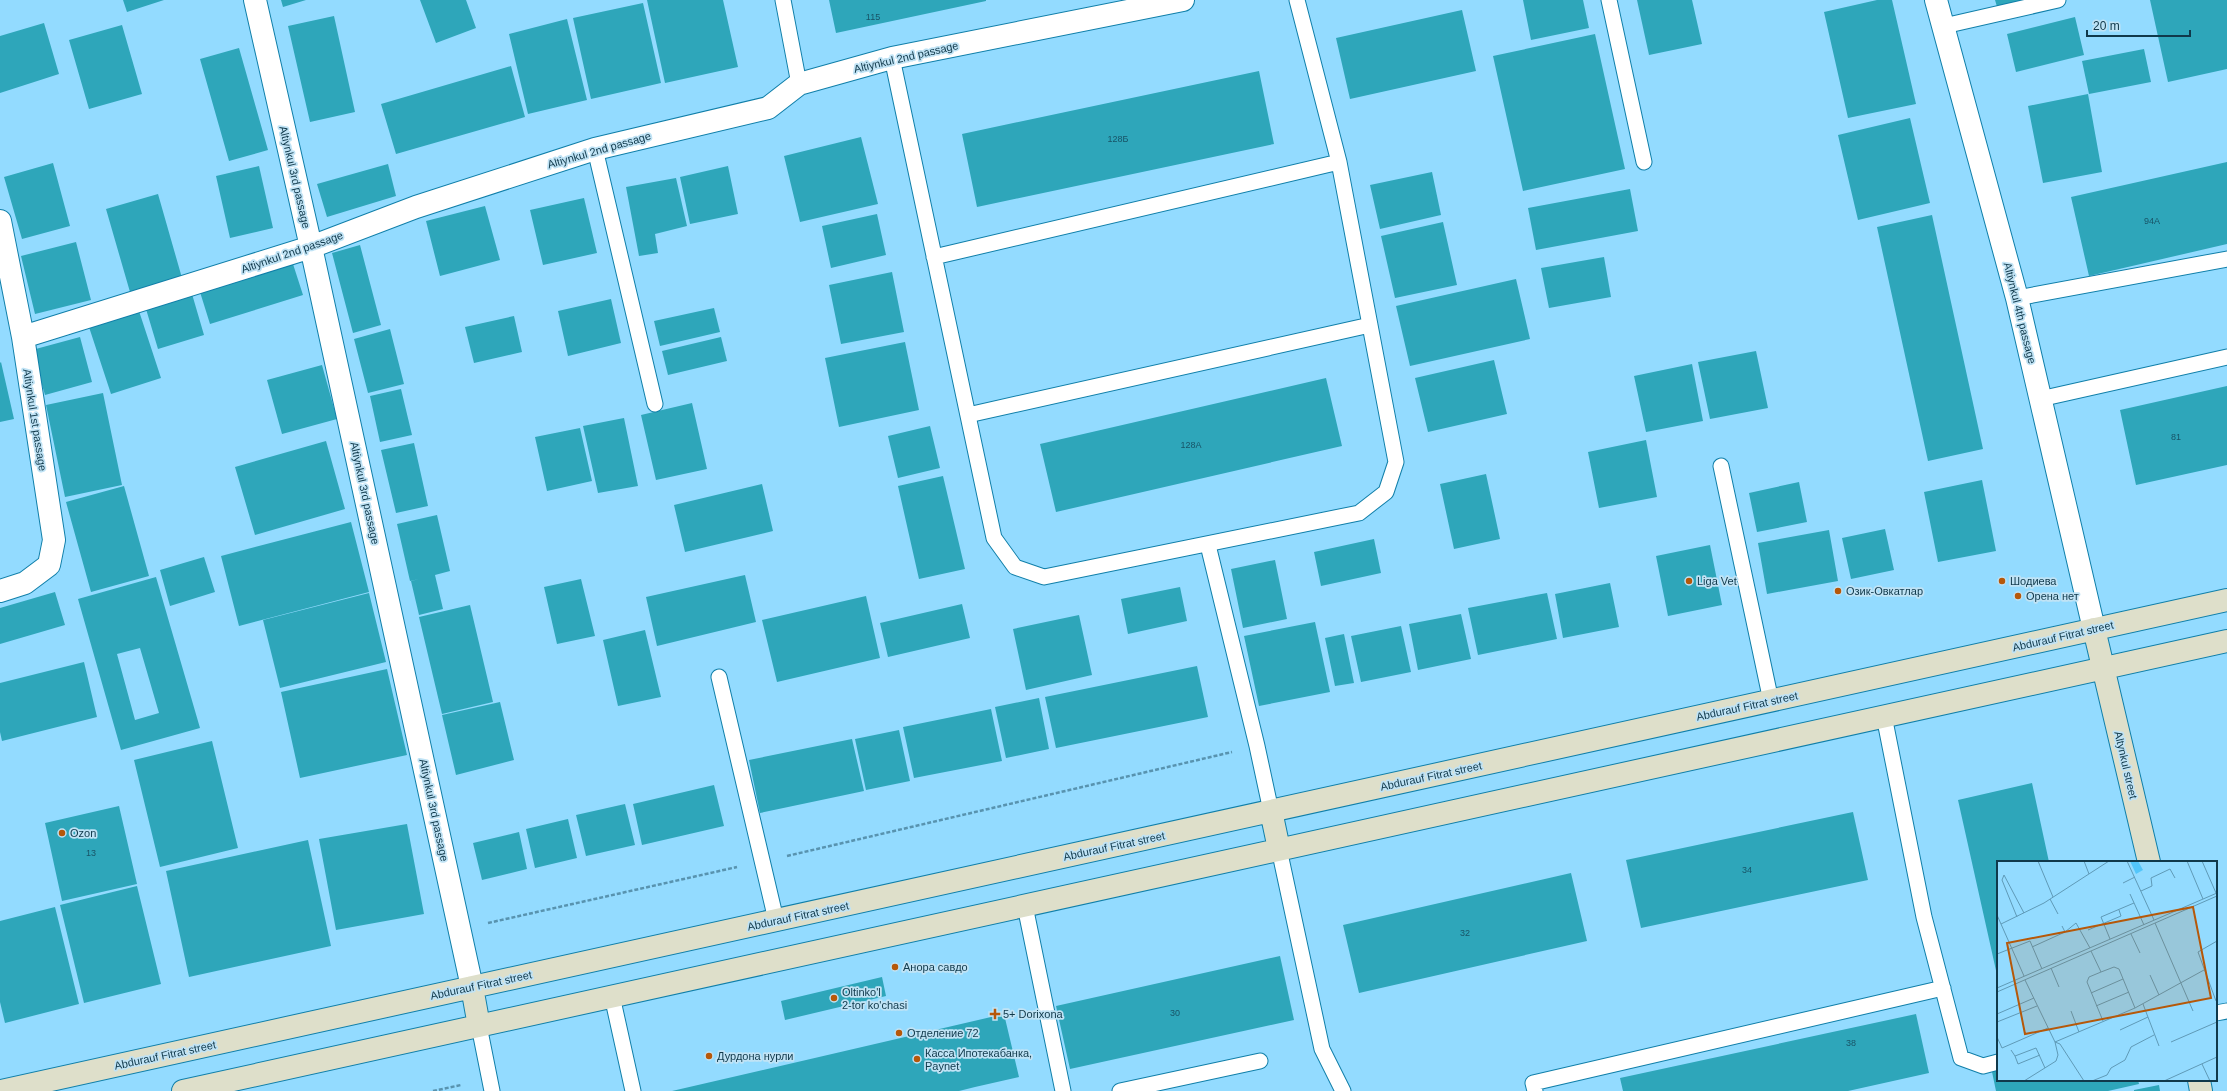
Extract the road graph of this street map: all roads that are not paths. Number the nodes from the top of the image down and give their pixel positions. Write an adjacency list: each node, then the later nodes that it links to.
1 (255, 0): 15 (street, Altiynkul 3rd passage)
2 (783, 0): 10 (lane)
3 (1183, 0): 9 (street, Altiynkul 2nd passage)
4 (1297, 0): 12 (lane)
5 (1609, 0): 13 (lane)
6 (1936, 0): 8 (street, Altiynkul 4th passage)
7 (2058, 0): 8 (lane)
8 (1944, 26): 18 (street, Altiynkul 4th passage)
9 (892, 58): 10 (street, Altiynkul 2nd passage); 16 (lane)
10 (799, 84): 11 (street, Altiynkul 2nd passage)
11 (595, 149): 15 (street, Altiynkul 2nd passage); 23 (lane)
12 (1339, 162): 16 (lane); 19 (lane)
13 (1644, 162)
14 (0, 220): 20 (street, Altiynkul 1st passage)
15 (311, 247): 20 (street, Altiynkul 2nd passage); 40 (street, Altiynkul 3rd passage)
16 (934, 257): 24 (lane)
17 (2227, 259): 18 (lane)
18 (2017, 298): 22 (street, Altiynkul 4th passage)
19 (1370, 325): 24 (lane); 26 (lane)
20 (22, 337): 27 (street, Altiynkul 1st passage)
21 (2227, 357): 22 (lane)
22 (2040, 399): 29 (street, Altiynkul 4th passage)
23 (655, 404)
24 (968, 415): 26 (lane)
25 (1721, 466): 33 (lane)
26 (1208, 545): 35 (lane)
27 (0, 591)
28 (2227, 600): 29 (main road, Abdurauf Fitrat street)
29 (2094, 629): 31 (main road, Altynkul street); 33 (main road, Abdurauf Fitrat street)
30 (2227, 641): 31 (main road)
31 (2104, 668): 34 (main road); 37 (main road, Altynkul street)
32 (719, 677): 39 (lane)
33 (1771, 701): 35 (main road, Abdurauf Fitrat street)
34 (1884, 716): 36 (main road); 41 (lane)
35 (1271, 811): 36 (main road); 39 (main road, Abdurauf Fitrat street)
36 (1279, 849): 38 (main road); 56 (lane)
37 (2149, 861)
38 (1025, 906): 42 (main road); 54 (lane)
39 (776, 920): 40 (main road, Abdurauf Fitrat street)
40 (472, 987): 45 (main road); 50 (main road, Abdurauf Fitrat street)
41 (1943, 988): 47 (lane); 49 (lane)
42 (612, 996): 45 (main road); 53 (lane)
43 (2227, 1011): 44 (lane)
44 (2217, 1013)
45 (479, 1026): 51 (main road); 52 (lane)
46 (1260, 1061): 55 (lane)
47 (1997, 1062)
48 (2199, 1081): 57 (main road)
49 (1530, 1088)
50 (1, 1091)
51 (183, 1091)
52 (492, 1091)
53 (633, 1091)
54 (1063, 1091)
55 (1120, 1091)
56 (1343, 1091)
57 (2202, 1091)

